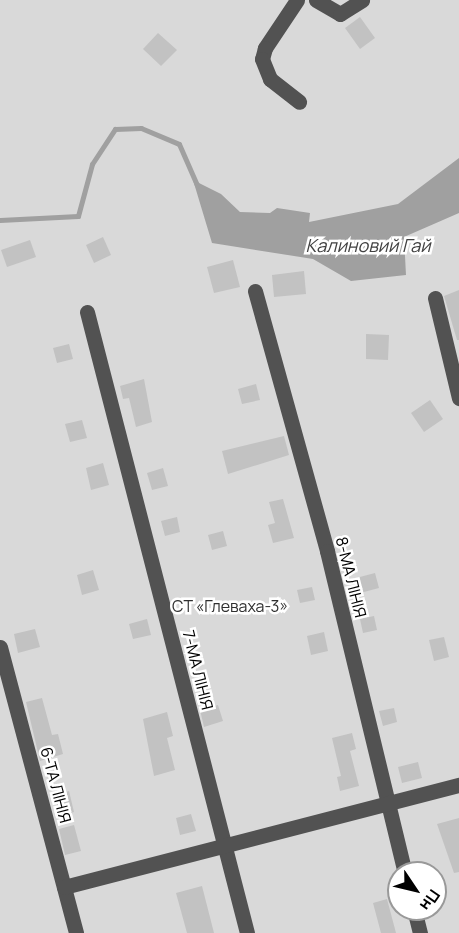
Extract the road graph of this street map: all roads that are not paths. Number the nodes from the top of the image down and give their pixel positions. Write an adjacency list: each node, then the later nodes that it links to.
1 (297, 0): 4 (lane)
2 (315, 0): 3 (lane)
3 (362, 0)
4 (299, 102)
5 (255, 291): 11 (lane, 8-МА ЛІНІЯ)
6 (435, 298): 8 (lane)
7 (87, 312): 12 (lane, 7-МА ЛІНІЯ)
8 (459, 398)
9 (0, 647): 14 (lane, 6-ТА ЛІНІЯ)
10 (459, 785): 11 (lane)
11 (387, 803): 12 (lane); 13 (lane, 8-МА ЛІНІЯ)
12 (225, 845): 14 (lane); 16 (lane, 7-МА ЛІНІЯ)
13 (402, 861)
14 (64, 887): 15 (lane, 6-ТА ЛІНІЯ)
15 (76, 933)
16 (247, 933)

